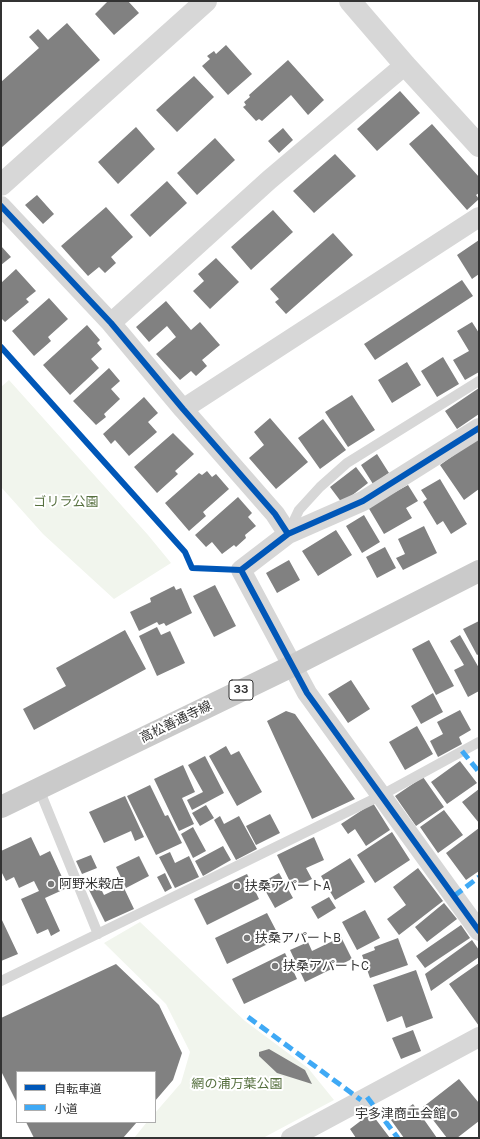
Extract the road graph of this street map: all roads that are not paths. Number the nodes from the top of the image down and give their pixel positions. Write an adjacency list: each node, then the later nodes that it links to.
1 (350, 1): 3 (street)
2 (204, 2): 5 (street)
3 (405, 65): 4 (street); 8 (street)
4 (479, 146)
5 (1, 185)
6 (1, 206): 8 (street)
7 (479, 217): 10 (street)
8 (111, 323): 10 (street)
9 (479, 381): 12 (lane)
10 (183, 409): 12 (street)
11 (479, 428): 12 (street)
12 (288, 534): 14 (street)
13 (479, 571): 14 (main road, 高松善通寺線 / 33)
14 (292, 666): 16 (main road, 高松善通寺線 / 33); 17 (street)
15 (479, 742): 17 (lane)
16 (39, 788): 18 (main road, 高松善通寺線 / 33); 20 (lane)
17 (380, 796): 19 (street); 20 (lane)
18 (1, 807)
19 (479, 931)
20 (98, 934): 21 (lane)
21 (1, 981)
22 (479, 1037): 23 (street)
23 (292, 1138)

